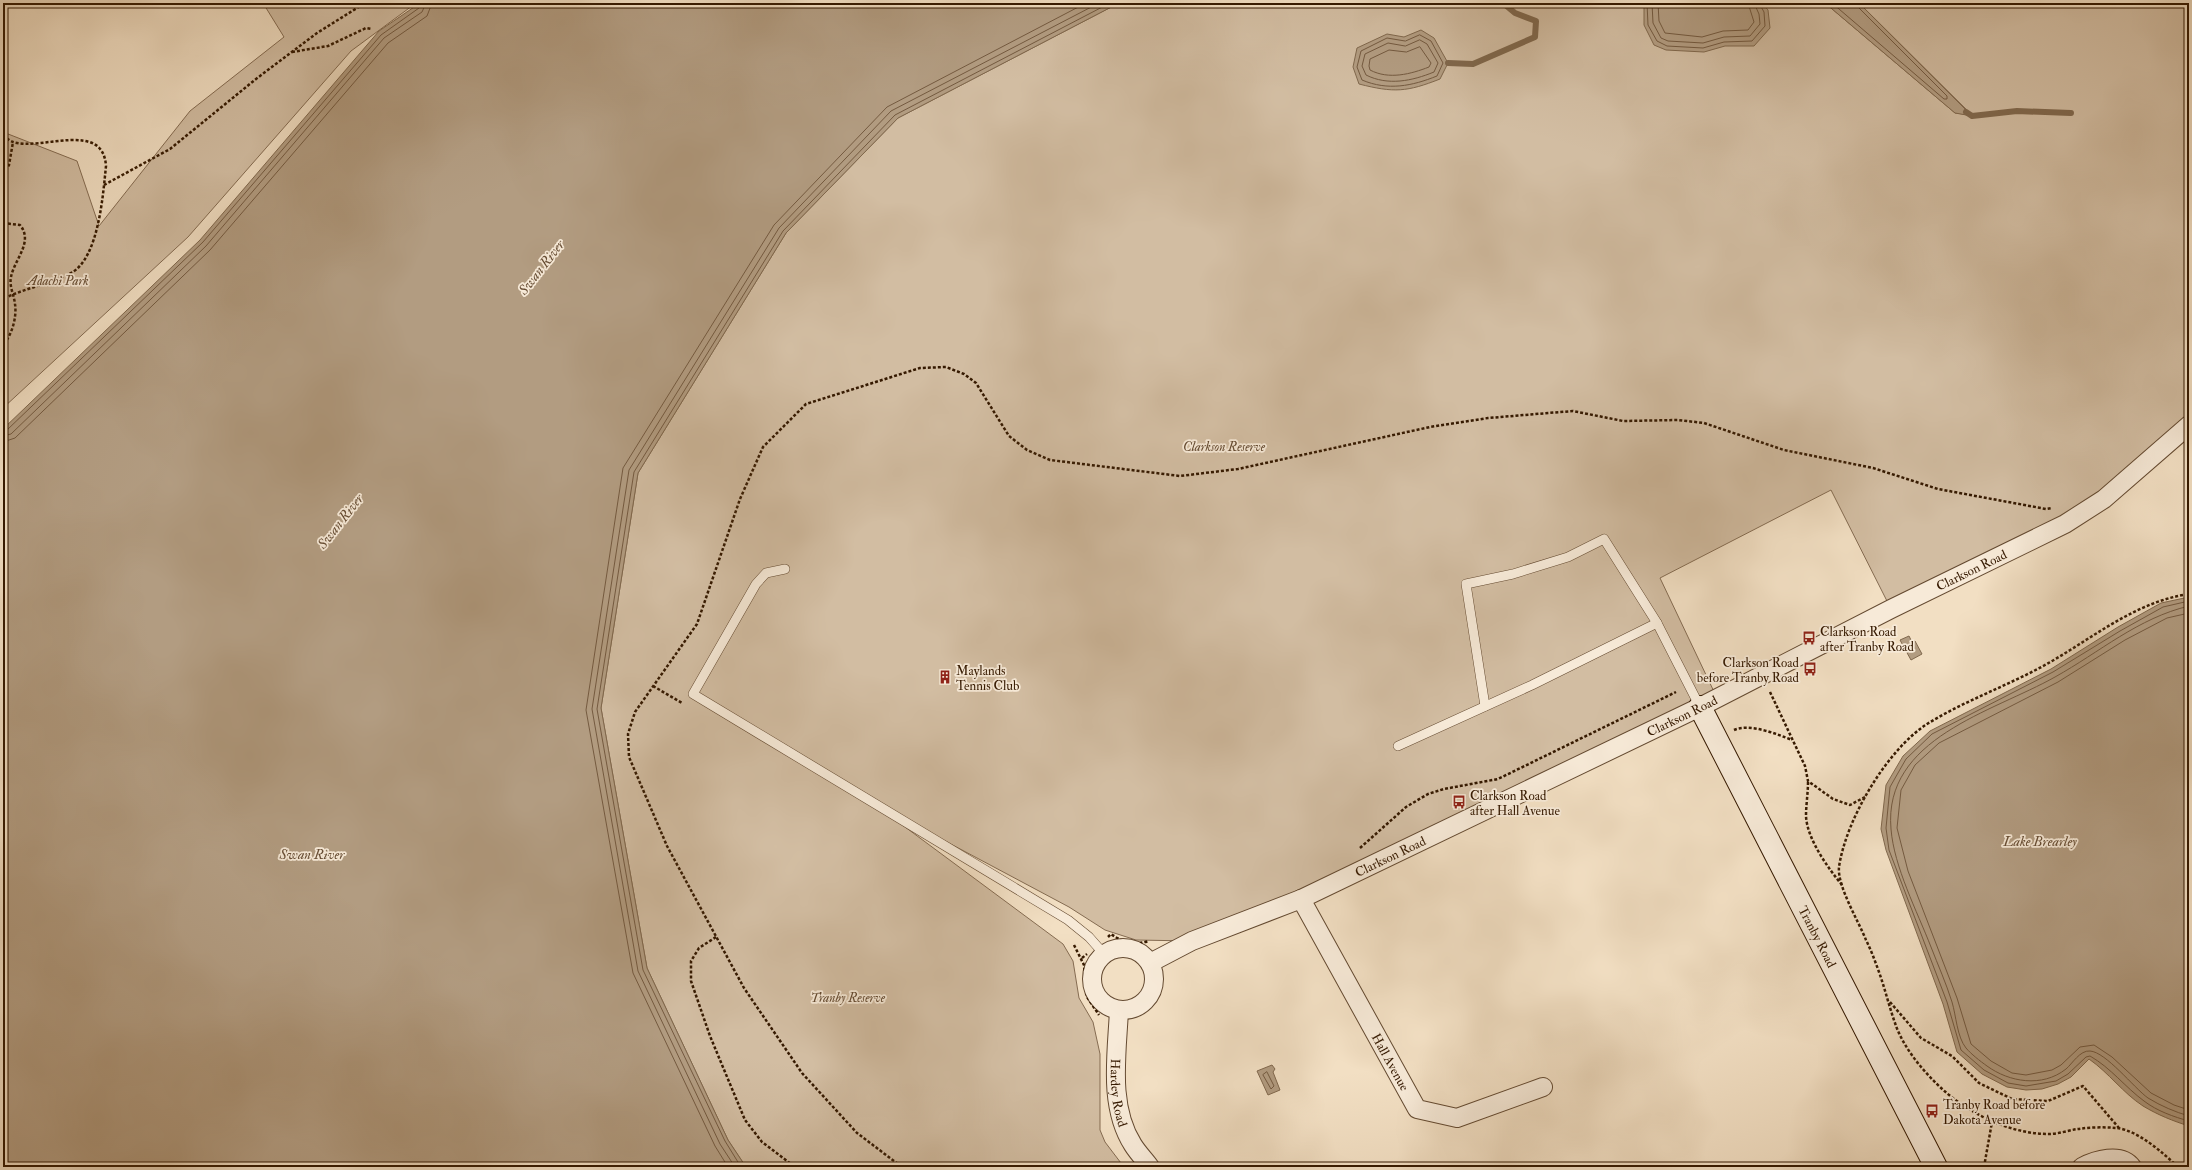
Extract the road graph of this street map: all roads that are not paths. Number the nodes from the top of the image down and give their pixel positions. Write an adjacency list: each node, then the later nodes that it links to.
1 (2189, 425): 5 (street, Clarkson Road)
2 (785, 569): 8 (lane)
3 (1657, 623): 4 (lane); 4 (lane); 5 (lane)
4 (1484, 706): 6 (lane)
5 (1700, 707): 7 (street, Clarkson Road); 13 (street, Tranby Road)
6 (1398, 746)
7 (1301, 898): 9 (street, Clarkson Road); 11 (street, Hall Avenue)
8 (1101, 950): 9 (street); 10 (street)
9 (1150, 963): 10 (street)
10 (1119, 1010): 12 (street, Hardey Road)
11 (1544, 1087)
12 (1150, 1167)
13 (1936, 1167)
14 (2082, 1167): 15 (street)
15 (2132, 1167)

